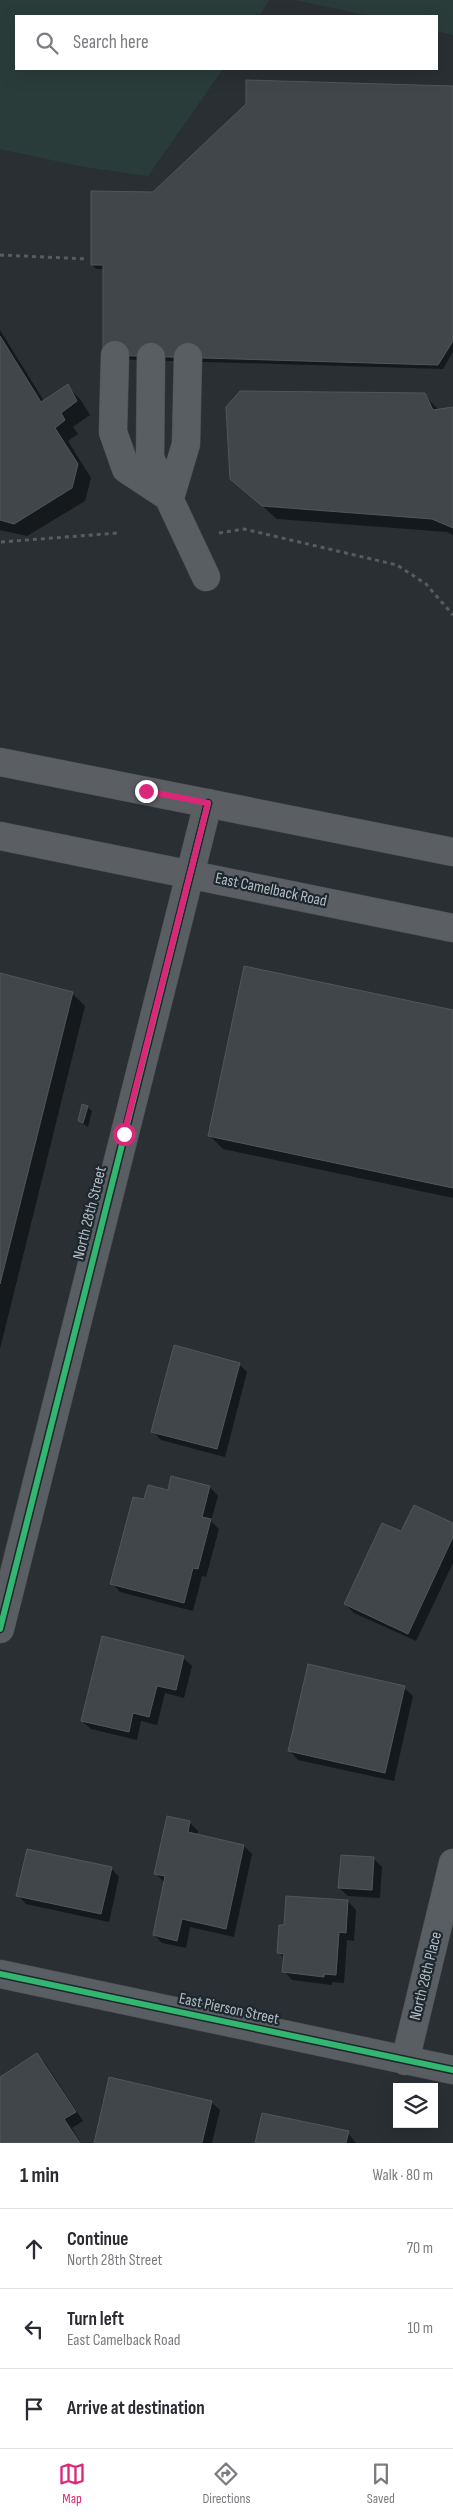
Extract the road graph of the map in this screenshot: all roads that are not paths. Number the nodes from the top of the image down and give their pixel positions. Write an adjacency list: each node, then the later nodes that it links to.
1 (115, 355): 4 (street)
2 (151, 356): 4 (street)
3 (188, 357): 4 (street)
4 (170, 498): 5 (street)
5 (206, 577)
6 (0, 762): 7 (main road)
7 (208, 803): 9 (main road); 10 (street, North 28th Street)
8 (0, 836): 10 (main road, East Camelback Road)
9 (453, 852)
10 (188, 873): 11 (main road, East Camelback Road); 12 (street, North 28th Street)
11 (453, 928)
12 (0, 1629)
13 (453, 1863): 15 (street, North 28th Place)
14 (0, 1974): 15 (street, East Pierson Street)
15 (405, 2061): 16 (street, East Pierson Street)
16 (453, 2070)

